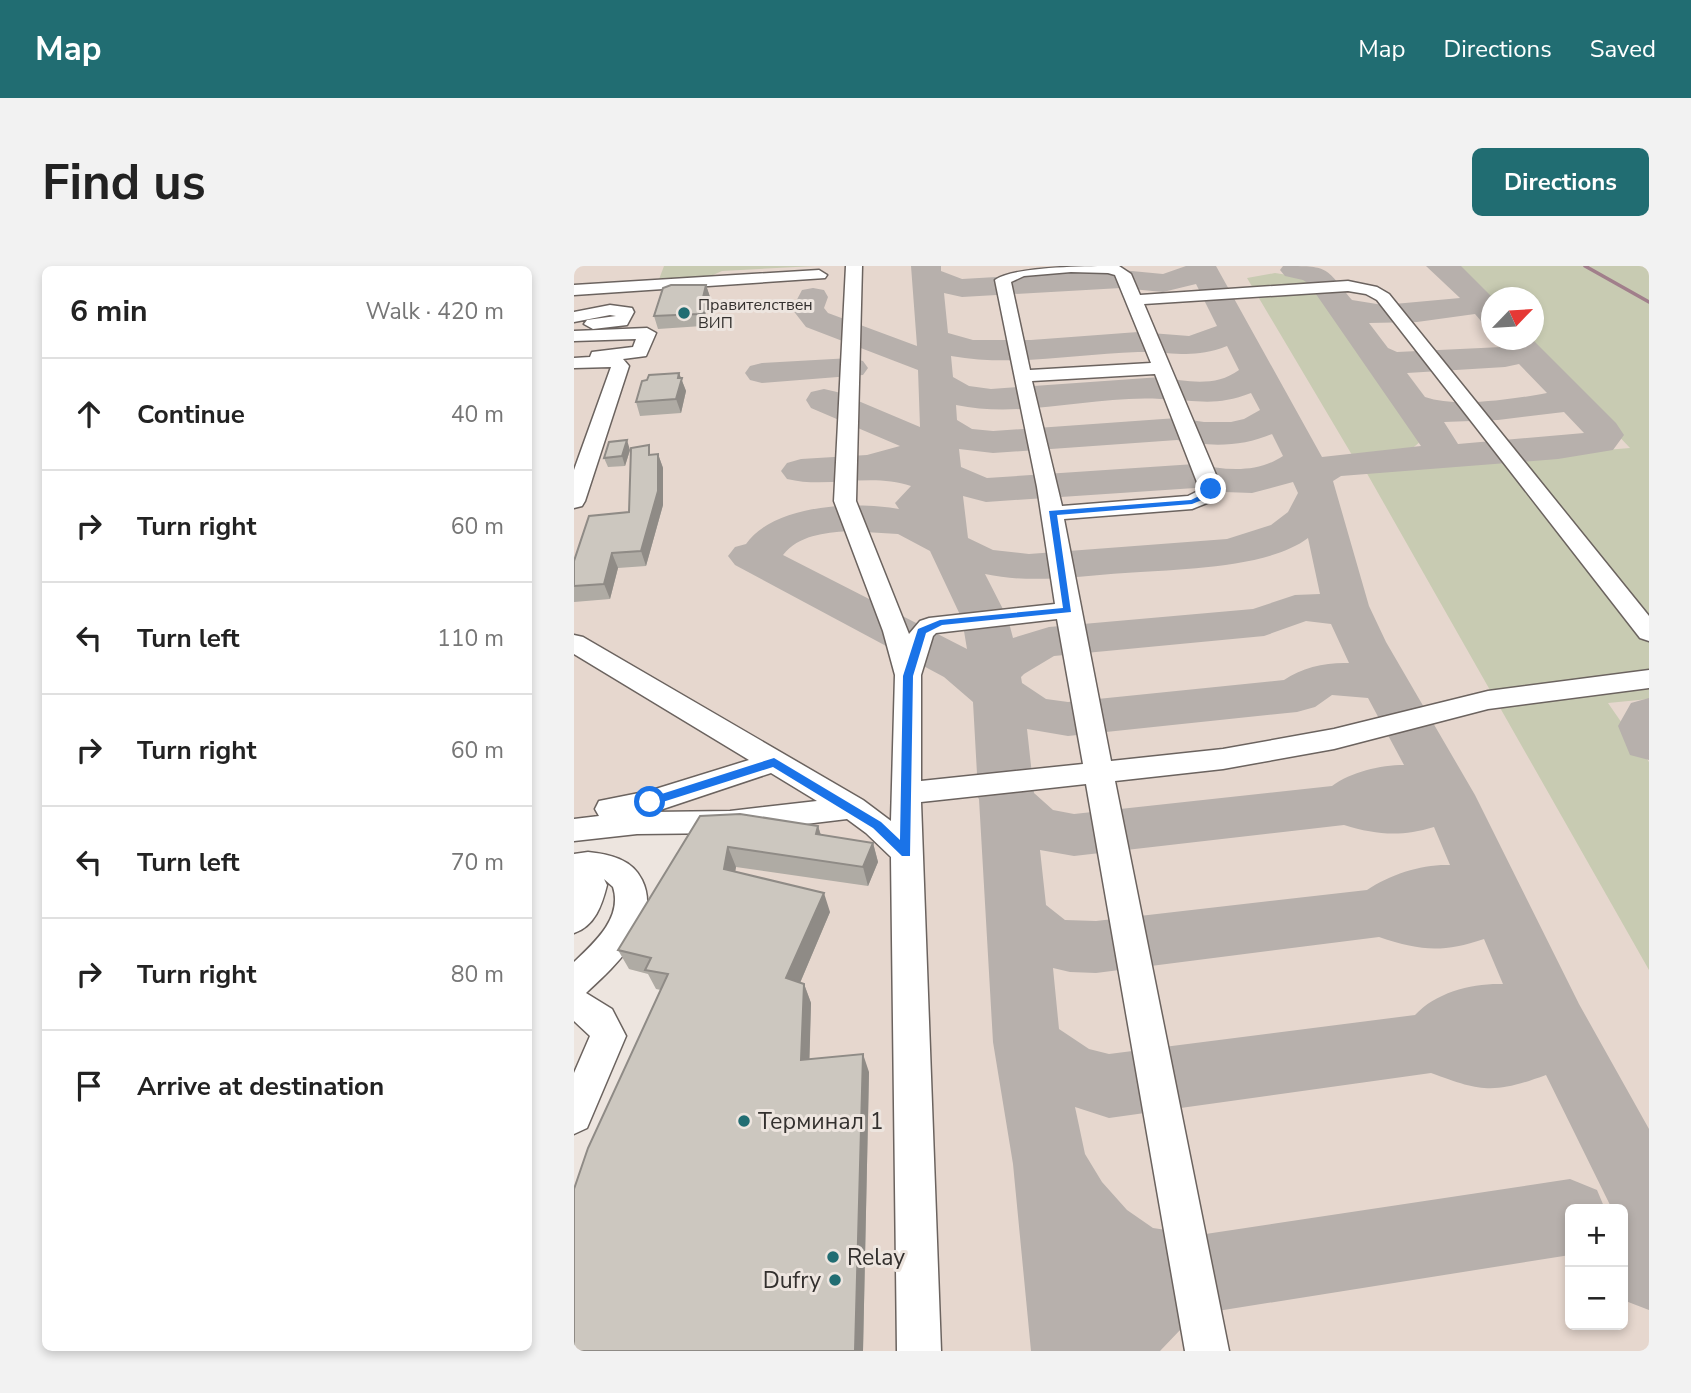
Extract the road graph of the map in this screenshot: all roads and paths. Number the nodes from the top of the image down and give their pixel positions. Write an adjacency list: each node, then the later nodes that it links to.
1 (854, 266): 16 (street)
2 (819, 275): 3 (street)
3 (642, 287): 4 (street); 6 (street); 6 (street)
4 (574, 290)
5 (1133, 300): 9 (street); 10 (street); 14 (street)
6 (575, 313)
7 (574, 336): 8 (street)
8 (574, 360): 11 (street)
9 (1160, 368): 10 (street); 12 (street)
10 (1022, 376): 12 (street)
11 (574, 501)
12 (1052, 513): 13 (street)
13 (1068, 610): 16 (street); 19 (street)
14 (1649, 633)
15 (574, 643): 18 (street)
16 (908, 676): 20 (street)
17 (1649, 679): 19 (street)
18 (774, 762): 21 (street); 22 (street)
19 (1099, 771): 20 (street); 31 (street)
20 (905, 793): 24 (street)
21 (852, 808): 23 (street); 24 (street)
22 (574, 813)
23 (574, 830)
24 (906, 853): 30 (street)
25 (574, 868): 26 (street); 27 (street)
26 (574, 920)
27 (574, 983)
28 (574, 1004): 29 (street)
29 (574, 1115)
30 (919, 1351)
31 (1208, 1351)

